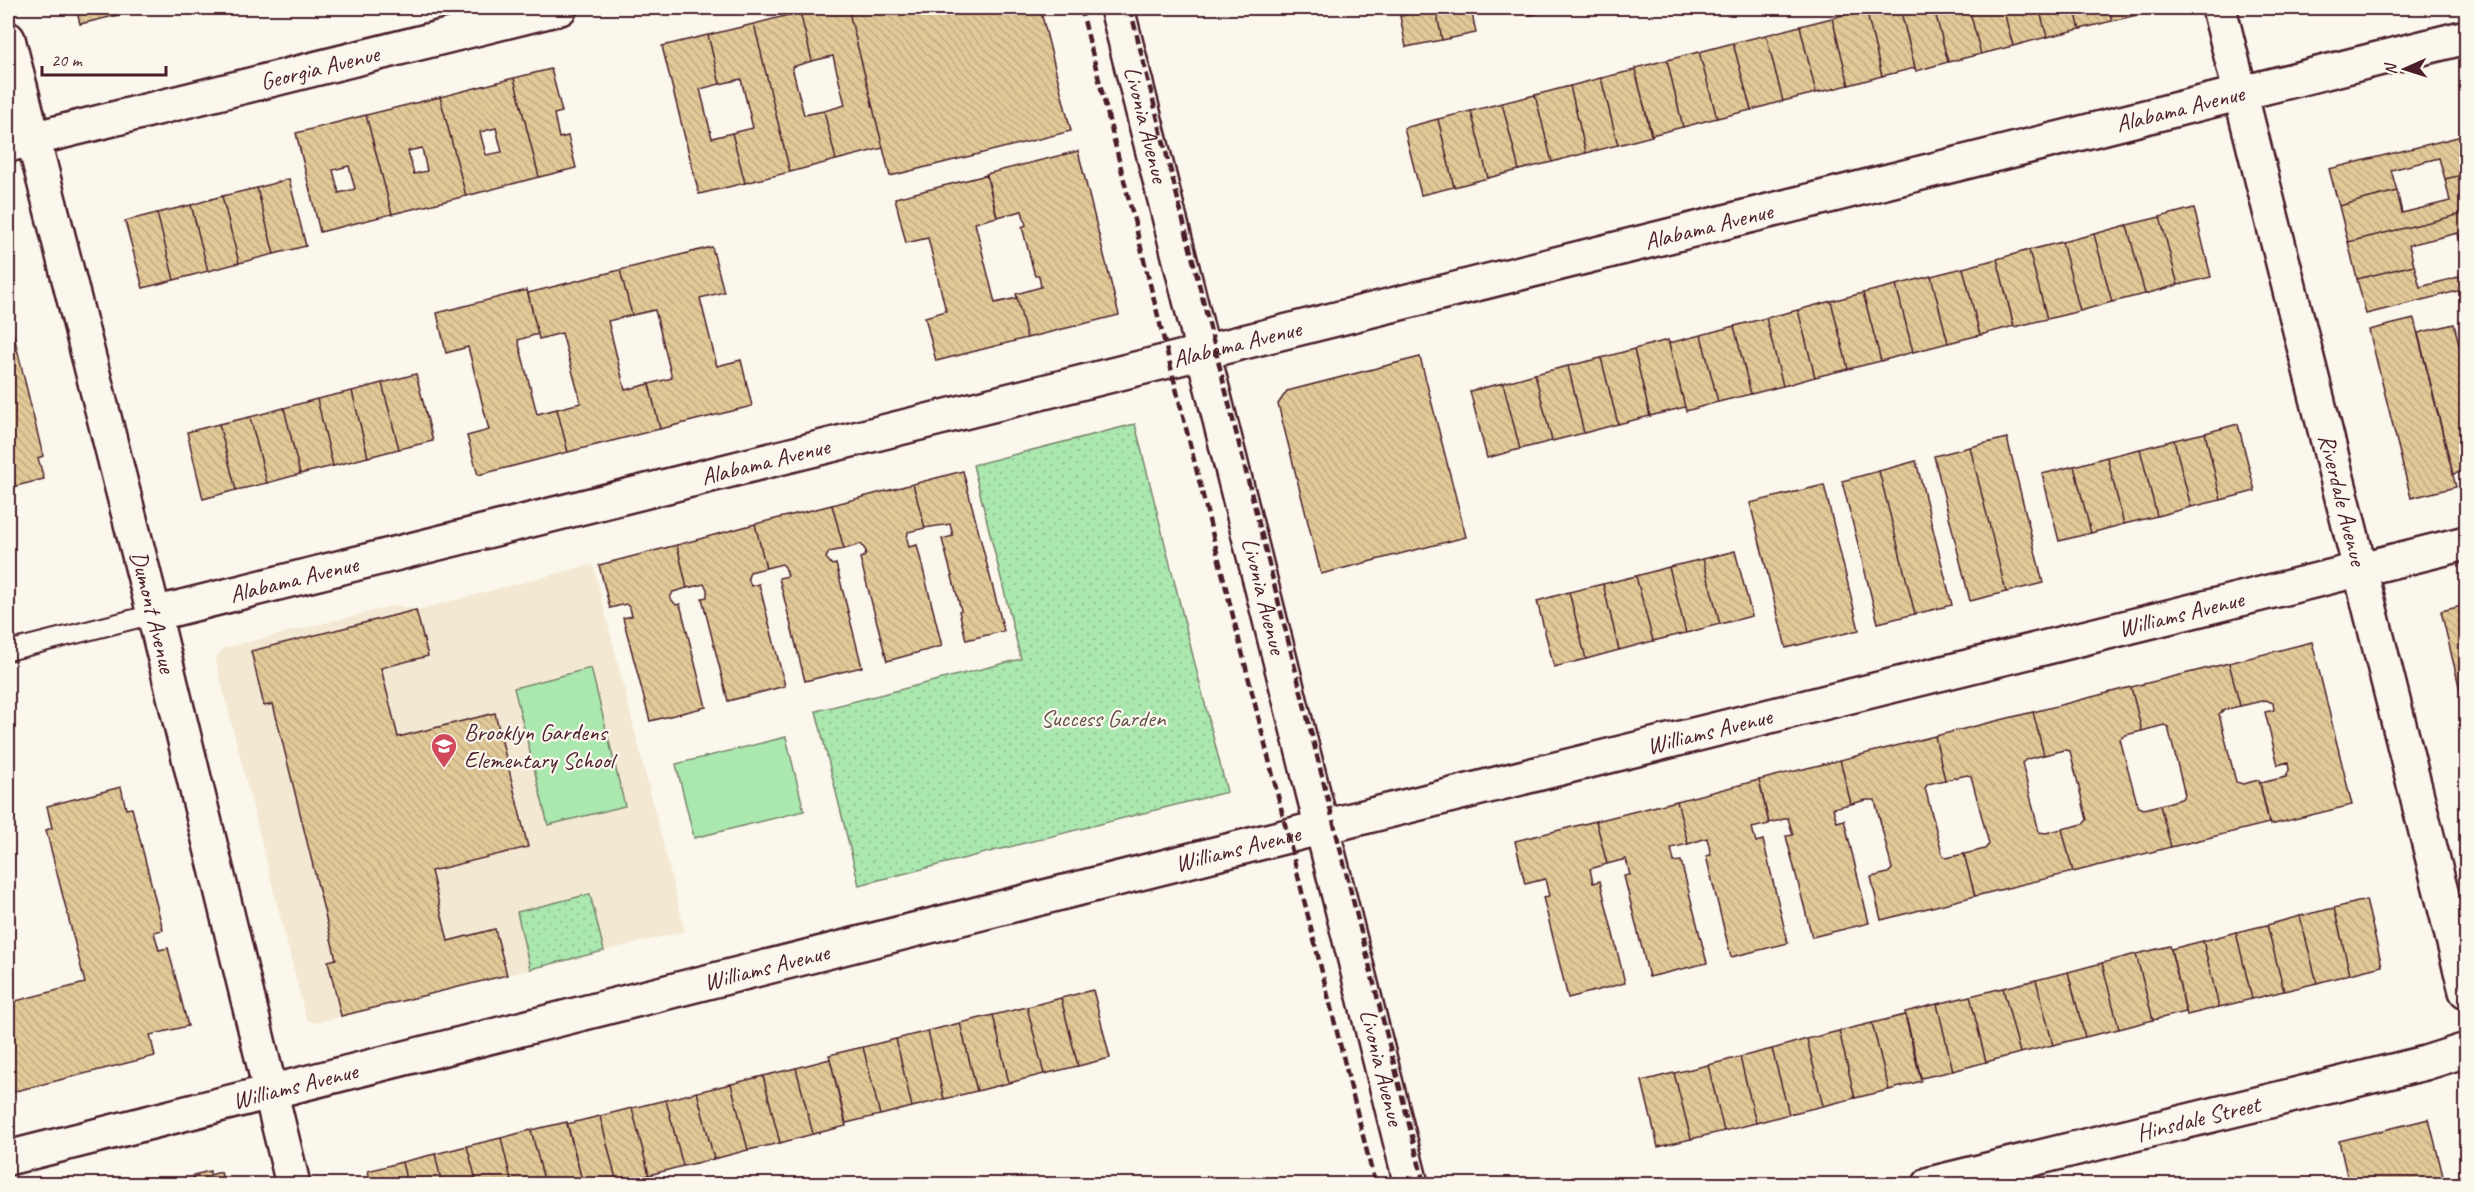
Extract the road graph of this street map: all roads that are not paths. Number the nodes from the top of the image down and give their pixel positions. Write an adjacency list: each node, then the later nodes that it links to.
1 (560, 8): 7 (street, Georgia Avenue)
2 (1117, 8): 8 (street, Livonia Avenue)
3 (2219, 8): 6 (street, Riverdale Avenue)
4 (2466, 37): 6 (street, Alabama Avenue)
5 (8, 39): 7 (street, Dumont Avenue)
6 (2241, 94): 8 (street, Alabama Avenue); 10 (street, Riverdale Avenue)
7 (20, 142): 11 (street, Dumont Avenue)
8 (1203, 352): 11 (street, Alabama Avenue); 13 (street, Livonia Avenue)
9 (2466, 543): 10 (street, Williams Avenue)
10 (2359, 569): 13 (street, Williams Avenue); 14 (street, Riverdale Avenue)
11 (154, 614): 12 (lane, Alabama Avenue); 16 (street, Dumont Avenue)
12 (8, 651)
13 (1320, 828): 16 (street, Williams Avenue); 19 (street, Livonia Avenue)
14 (2466, 991)
15 (2466, 1050): 20 (street, Hinsdale Street)
16 (270, 1093): 17 (street, Williams Avenue); 18 (street, Dumont Avenue)
17 (8, 1158)
18 (293, 1185)
19 (1410, 1185)
20 (1930, 1185)

